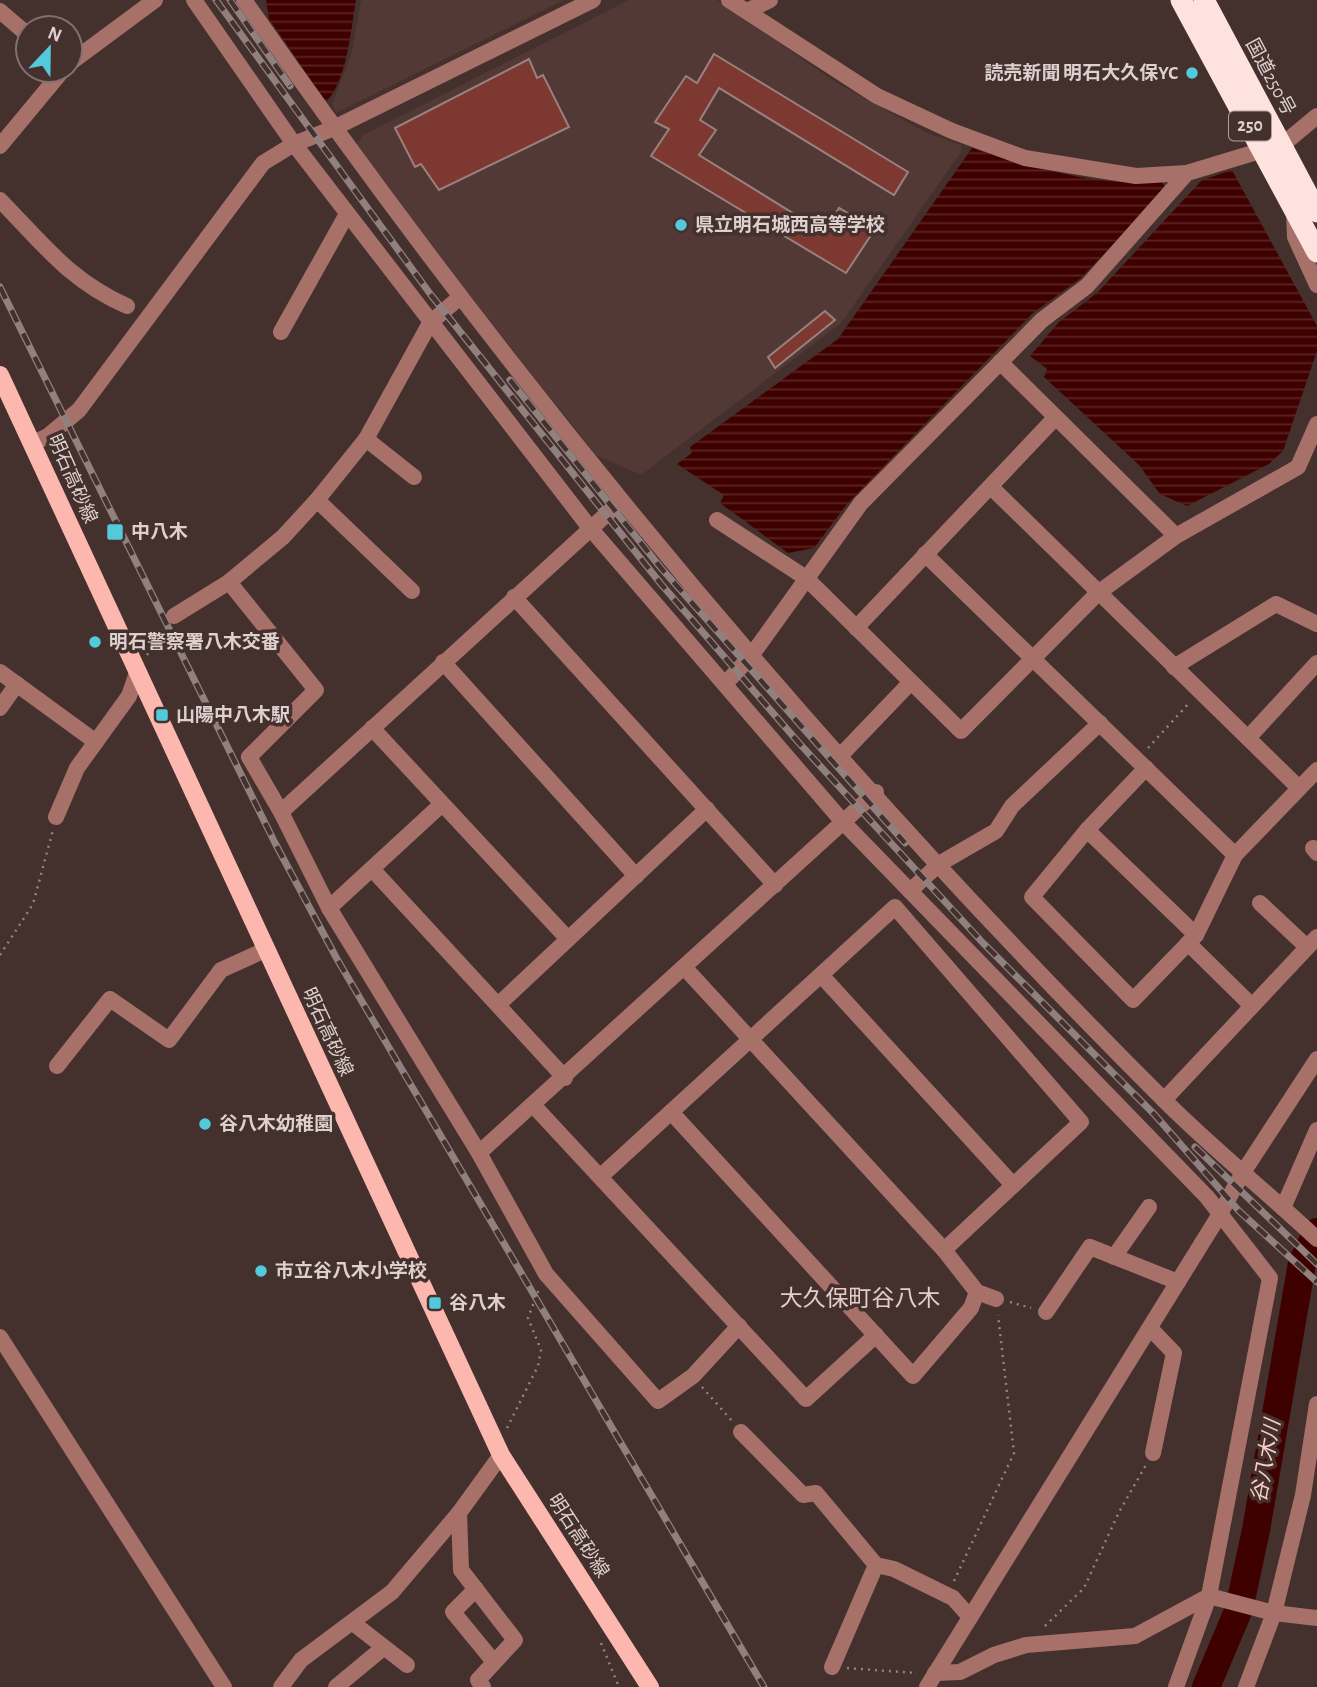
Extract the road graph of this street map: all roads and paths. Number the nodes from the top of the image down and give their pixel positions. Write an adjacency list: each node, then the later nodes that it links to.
1 (155, 0): 12 (street)
2 (194, 0): 16 (street)
3 (244, 0): 15 (street)
4 (593, 0): 15 (street)
5 (729, 0): 10 (street)
6 (770, 0): 10 (street)
7 (1181, 0): 18 (highway, 国道250号 / 250)
8 (1204, 0): 18 (highway, 国道250号 / 250)
9 (0, 11): 11 (street)
10 (747, 11): 20 (street)
11 (14, 23)
12 (84, 53)
13 (51, 84): 17 (street)
14 (1317, 116): 18 (street)
15 (334, 128): 16 (street); 28 (street)
16 (294, 144): 25 (street); 37 (street)
17 (0, 146)
18 (1272, 148): 19 (highway, 国道250号 / 250); 20 (street); 23 (highway, 国道250号 / 250)
19 (1296, 172): 21 (street); 24 (highway, 国道250号 / 250)
20 (1187, 173): 32 (street)
21 (1317, 199)
22 (0, 200): 29 (street)
23 (1294, 207): 26 (highway, 国道250号 / 250); 27 (street)
24 (1317, 212)
25 (347, 214): 30 (street); 31 (street)
26 (1317, 252)
27 (1317, 285)
28 (459, 298): 30 (street); 41 (street)
29 (127, 306)
30 (430, 323): 36 (street); 43 (street)
31 (281, 332)
32 (1000, 362): 34 (street); 46 (street)
33 (0, 375): 37 (main road, 明石高砂線)
34 (1055, 418): 39 (street); 44 (street)
35 (1317, 424): 44 (street)
36 (366, 439): 38 (street); 40 (street)
37 (33, 443): 60 (main road, 明石高砂線)
38 (414, 477)
39 (991, 487): 45 (street); 49 (street)
40 (317, 500): 47 (street); 48 (street)
41 (621, 501): 43 (street); 54 (street)
42 (717, 520): 46 (street)
43 (590, 528): 50 (street); 63 (street)
44 (1176, 536): 49 (street)
45 (925, 554): 53 (street); 55 (street)
46 (806, 578): 53 (street); 54 (street)
47 (229, 582): 51 (street); 77 (street)
48 (412, 591)
49 (1098, 593): 55 (street); 58 (street)
50 (514, 597): 56 (street); 76 (street)
51 (174, 616): 60 (path)
52 (1317, 625): 58 (street)
53 (856, 628): 61 (street)
54 (751, 656): 63 (street); 70 (street)
55 (1033, 659): 61 (street); 66 (street)
56 (443, 662): 67 (street); 84 (street)
57 (1317, 663): 68 (street)
58 (1174, 667): 64 (street)
59 (0, 672): 62 (street)
60 (137, 673): 69 (street); 92 (main road, 明石高砂線)
61 (911, 682): 70 (street)
62 (17, 684): 65 (street); 69 (street)
63 (725, 684): 79 (street)
64 (1200, 691): 68 (street); 71 (path)
65 (0, 708)
66 (1100, 723): 71 (street); 82 (street)
67 (372, 728): 75 (street); 77 (street)
68 (1248, 738): 73 (street)
69 (96, 742): 78 (street)
70 (841, 755): 74 (street)
71 (1142, 764): 80 (street); 81 (street)
72 (1317, 770): 73 (street)
73 (1300, 788): 81 (street)
74 (876, 792): 79 (street); 82 (street)
75 (442, 804): 83 (street); 89 (street)
76 (707, 809): 84 (street); 85 (street)
77 (281, 811): 88 (street)
78 (56, 817): 93 (path)
79 (843, 822): 85 (street); 86 (street)
80 (1087, 830): 90 (street); 90 (street)
81 (1235, 855): 90 (street)
82 (939, 864): 86 (street); 102 (street)
83 (372, 869): 88 (street); 96 (street)
84 (636, 876): 89 (street)
85 (775, 885): 94 (street)
86 (910, 891): 112 (street)
87 (1260, 903): 91 (street)
88 (329, 908): 106 (street)
89 (568, 939): 96 (street)
90 (1192, 939): 97 (street)
91 (1312, 942): 97 (street)
92 (265, 950): 100 (street); 129 (main road, 明石高砂線)
93 (0, 956)
94 (684, 967): 98 (street); 101 (street)
95 (821, 975): 98 (street); 109 (street); 109 (street)
96 (500, 1003): 101 (street)
97 (1252, 1006): 102 (street)
98 (750, 1040): 104 (street); 114 (street)
99 (1317, 1059): 107 (street)
100 (57, 1066)
101 (565, 1077): 103 (street)
102 (1164, 1100): 107 (street)
103 (534, 1106): 106 (street); 108 (street)
104 (671, 1112): 108 (street); 123 (street)
105 (1317, 1129): 111 (street)
106 (479, 1153): 116 (street)
107 (1242, 1174): 111 (street); 112 (street)
108 (601, 1176): 121 (street)
109 (1013, 1185): 114 (street)
110 (1149, 1207): 115 (street)
111 (1283, 1208): 113 (street)
112 (1220, 1214): 117 (street); 133 (street)
113 (1317, 1239)
114 (944, 1250): 118 (street)
115 (1114, 1256): 117 (street); 120 (street)
116 (545, 1274): 125 (street); 129 (path)
117 (1178, 1282): 122 (street)
118 (977, 1292): 119 (street); 123 (street)
119 (996, 1298): 120 (path); 134 (path)
120 (1046, 1312)
121 (739, 1326): 123 (street); 125 (street)
122 (1150, 1328): 128 (street); 136 (street)
123 (876, 1335)
124 (0, 1337): 146 (street)
125 (693, 1377): 127 (path)
126 (1317, 1404): 135 (street)
127 (741, 1432): 131 (street)
128 (1153, 1453): 139 (path)
129 (501, 1455): 130 (street); 150 (main road, 明石高砂線)
130 (459, 1513): 132 (street); 138 (street)
131 (876, 1565): 134 (street); 143 (street)
132 (476, 1590): 141 (street); 141 (street)
133 (1209, 1596): 135 (street); 139 (street); 151 (street)
134 (953, 1598): 136 (street)
135 (1274, 1613): 137 (street); 152 (street)
136 (970, 1617): 144 (street)
137 (1317, 1618)
138 (353, 1623): 140 (street); 147 (street)
139 (1026, 1645): 145 (street)
140 (383, 1648): 142 (street); 148 (street)
141 (494, 1662): 149 (street)
142 (407, 1665)
143 (832, 1667): 144 (path)
144 (931, 1680): 145 (street)
145 (956, 1680)
146 (224, 1687)
147 (281, 1687)
148 (336, 1687)
149 (483, 1687)
150 (650, 1687)
151 (1175, 1687)
152 (1246, 1687)

